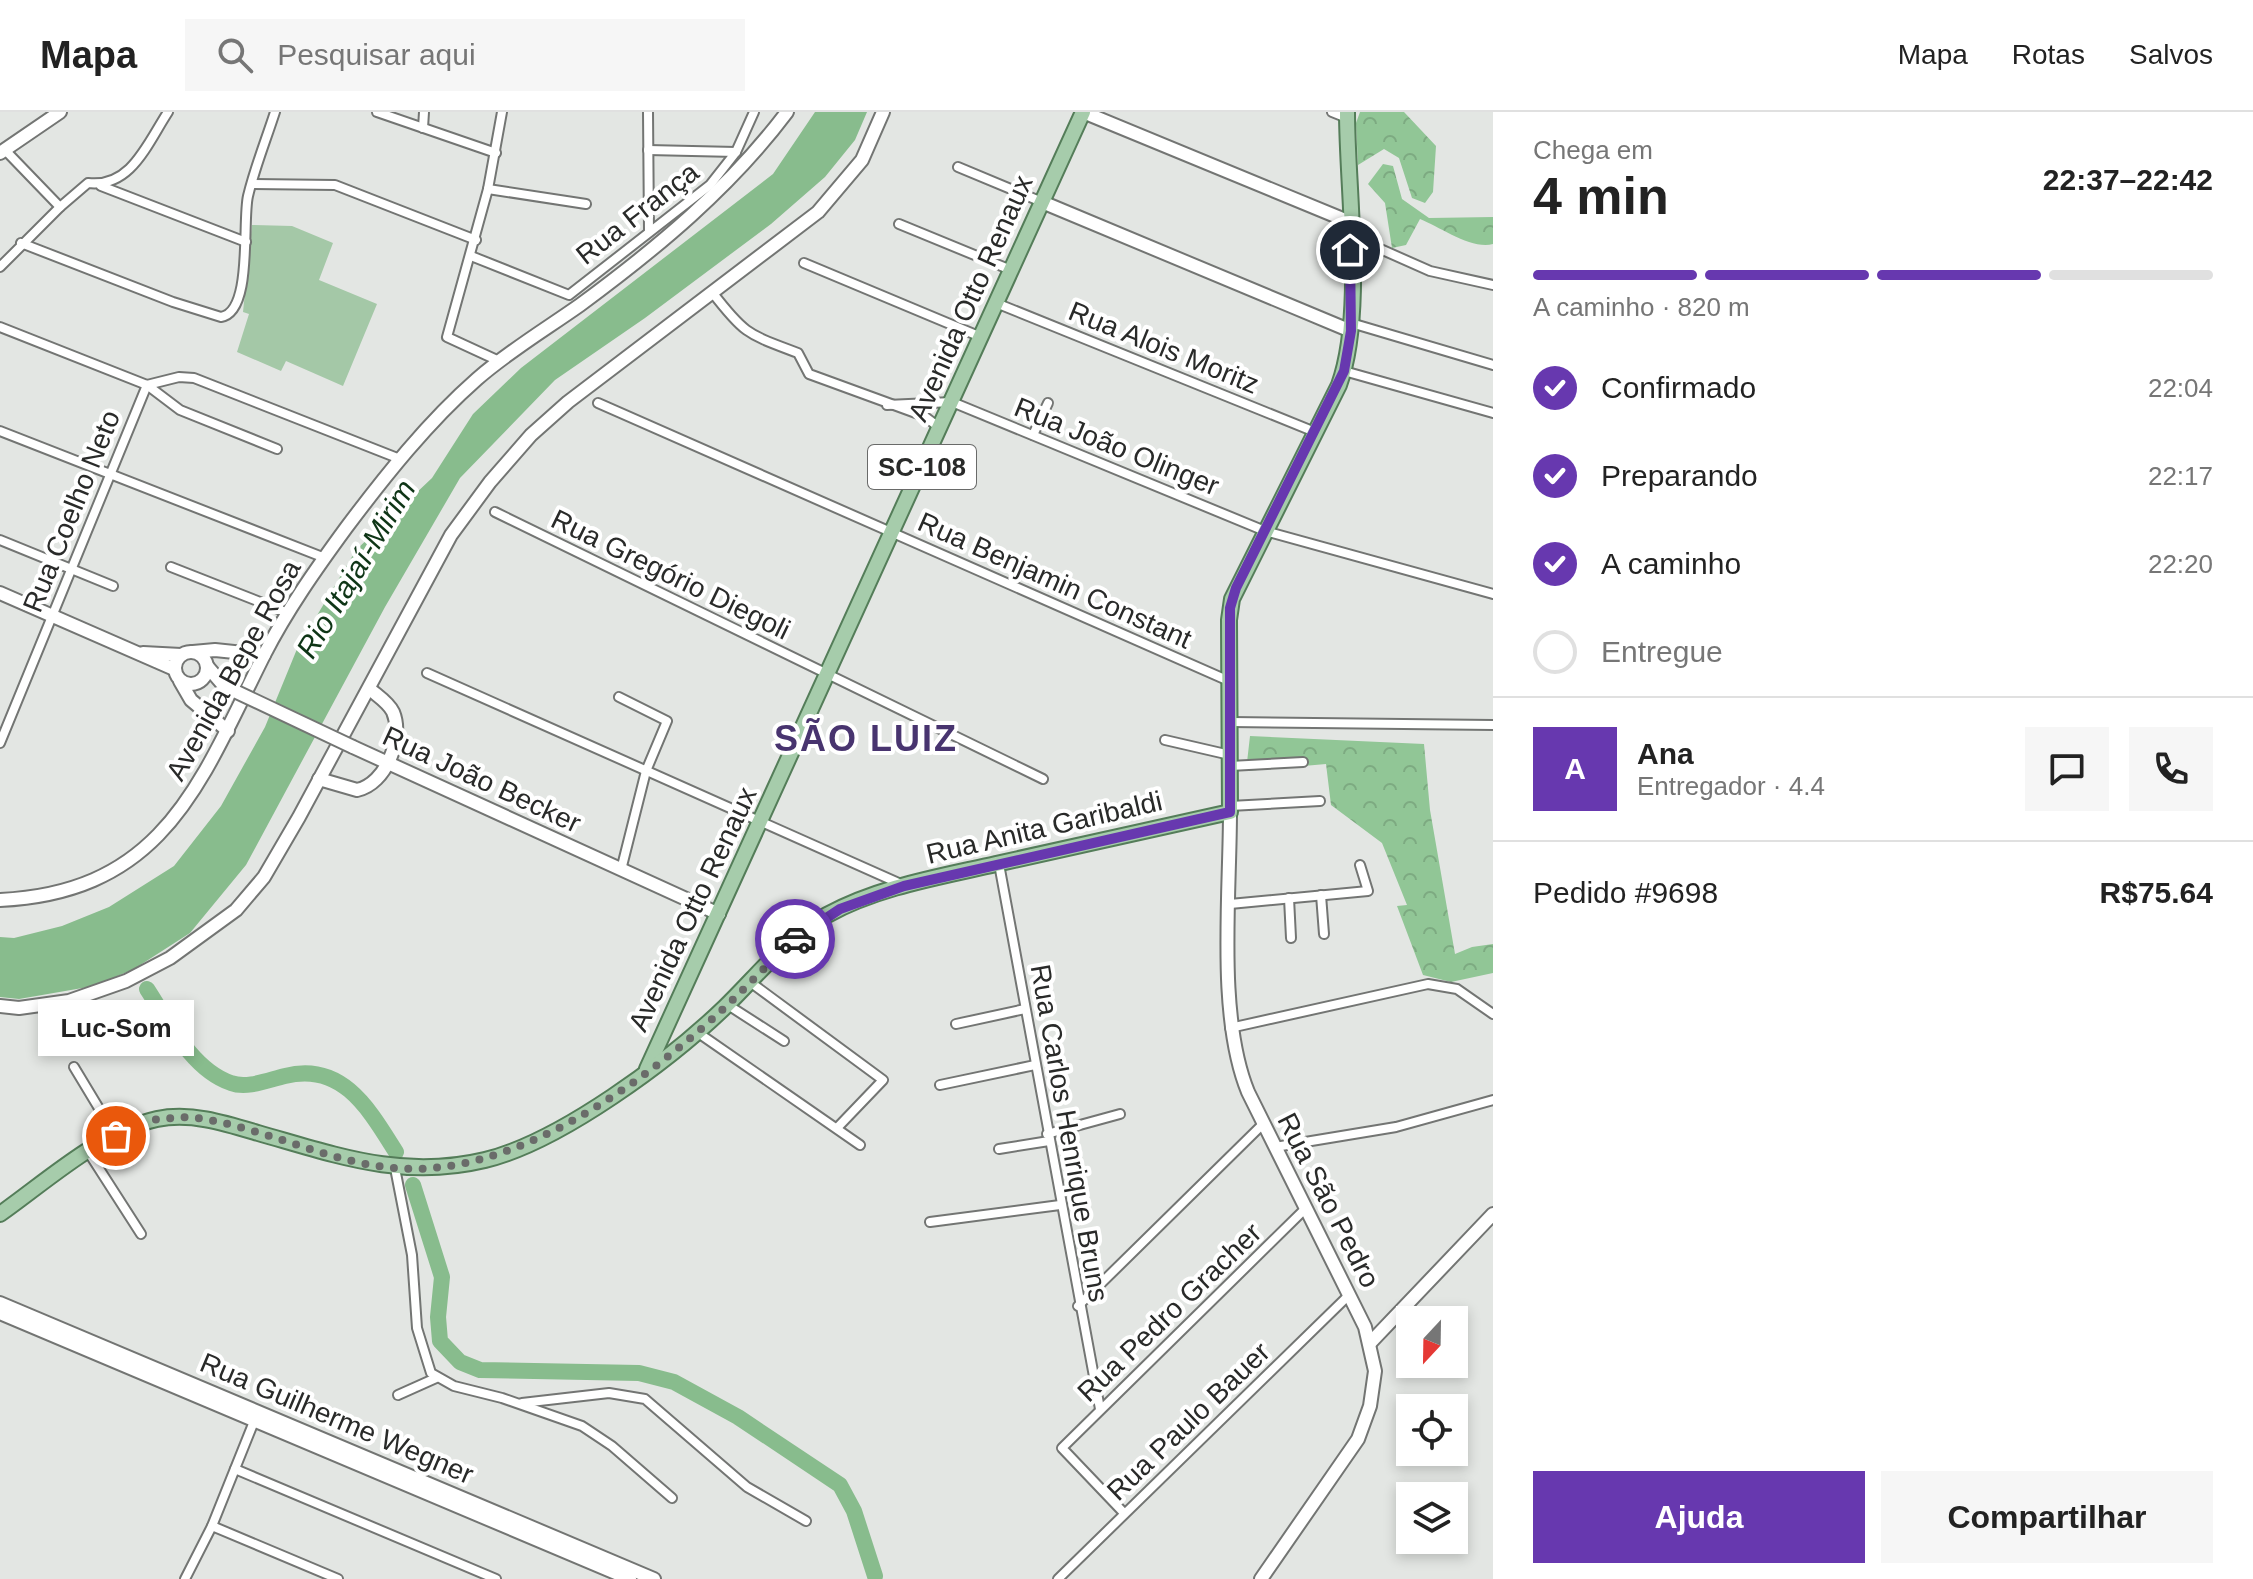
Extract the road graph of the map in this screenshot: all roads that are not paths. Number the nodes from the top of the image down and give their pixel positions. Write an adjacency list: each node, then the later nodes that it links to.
1 (60, 112): 16 (main road)
2 (168, 112): 21 (street)
3 (275, 112): 20 (street)
4 (377, 112): 14 (street)
5 (424, 112): 14 (street)
6 (502, 112): 18 (street)
7 (648, 112): 15 (street)
8 (754, 112): 17 (street, Rua França)
9 (787, 112): 42 (main road, Avenida Bepe Rosa)
10 (883, 112): 37 (main road)
11 (1083, 112): 23 (main road, Avenida Otto Renaux / SC-108); 27 (main road)
12 (1332, 112): 13 (street)
13 (1347, 115): 27 (main road)
14 (423, 128): 18 (street)
15 (648, 150): 17 (street); 28 (street)
16 (2, 152): 25 (street)
17 (736, 152): 28 (street, Rua França)
18 (496, 153): 22 (street)
19 (958, 167): 23 (street)
20 (252, 184): 29 (street); 30 (street)
21 (101, 186): 25 (street); 30 (street)
22 (488, 189): 24 (street); 29 (street)
23 (1042, 202): 35 (main road, Avenida Otto Renaux / SC-108); 40 (main road)
24 (586, 204)
25 (60, 207): 31 (street)
26 (899, 224): 35 (street)
27 (1350, 229): 36 (street); 40 (main road)
28 (649, 231): 32 (street, Rua França)
29 (476, 240): 32 (street)
30 (246, 242): 31 (street)
31 (21, 243): 34 (street)
32 (471, 256): 42 (street)
33 (804, 263): 41 (street)
34 (1, 267)
35 (1011, 270): 38 (main road, Avenida Otto Renaux / SC-108)
36 (1493, 285)
37 (712, 292): 49 (street); 80 (main road)
38 (996, 303): 41 (main road, Avenida Otto Renaux / SC-108); 53 (street, Rua Alois Moritz)
39 (0, 327): 45 (street)
40 (1351, 327): 43 (street); 44 (main road)
41 (981, 337): 46 (main road, Avenida Otto Renaux / SC-108)
42 (499, 361): 56 (main road, Avenida Bepe Rosa)
43 (1493, 365)
44 (1344, 371): 50 (street); 53 (main road)
45 (147, 385): 55 (street); 56 (street); 57 (street, Rua Coelho Neto)
46 (952, 402): 49 (street); 51 (main road, Avenida Otto Renaux / SC-108); 54 (street, Rua João Olinger)
47 (598, 403): 60 (street, Rua Benjamin Constant)
48 (1048, 403): 54 (street)
49 (887, 405): 51 (street)
50 (1493, 413)
51 (940, 428): 60 (main road, Avenida Otto Renaux / SC-108)
52 (0, 431): 57 (street)
53 (1315, 432): 59 (main road)
54 (1033, 435): 59 (street, Rua João Olinger)
55 (277, 449)
56 (400, 459): 62 (main road, Avenida Bepe Rosa)
57 (110, 475): 62 (street); 64 (street, Rua Coelho Neto)
58 (495, 512): 75 (street, Rua Gregório Diegoli)
59 (1265, 531): 67 (street, Rua João Olinger); 77 (main road)
60 (892, 533): 75 (main road, Avenida Otto Renaux / SC-108); 77 (street, Rua Benjamin Constant)
61 (0, 540): 64 (street)
62 (325, 558): 68 (main road, Avenida Bepe Rosa)
63 (171, 567): 68 (street)
64 (71, 569): 65 (street); 69 (street, Rua Coelho Neto)
65 (113, 586)
66 (0, 593): 69 (main road)
67 (1493, 594)
68 (288, 613): 72 (main road, Avenida Bepe Rosa)
69 (53, 614): 70 (main road); 86 (street, Rua Coelho Neto)
70 (143, 653): 71 (main road); 76 (main road)
71 (187, 654): 72 (main road); 73 (main road, Rua João Becker); 76 (main road)
72 (264, 655): 84 (main road, Avenida Bepe Rosa)
73 (207, 666): 78 (main road); 79 (main road, Rua João Becker)
74 (427, 673): 90 (street)
75 (828, 674): 92 (street, Rua Gregório Diegoli); 95 (main road, Avenida Otto Renaux / SC-108)
76 (177, 675): 78 (main road, Rua João Becker); 84 (main road)
77 (1230, 681): 82 (main road)
78 (200, 682): 79 (main road, Rua João Becker)
79 (226, 687): 88 (main road, Rua João Becker, bridge)
80 (371, 690): 88 (main road); 91 (main road)
81 (619, 697): 90 (street)
82 (1231, 722): 83 (street); 87 (main road)
83 (1493, 725)
84 (228, 731): 102 (main road, Avenida Bepe Rosa)
85 (1165, 740): 87 (street)
86 (0, 743)
87 (1230, 760): 89 (street); 94 (main road)
88 (387, 762): 91 (main road); 98 (main road, Rua João Becker)
89 (1303, 762)
90 (646, 771): 95 (street); 98 (street)
91 (319, 779): 109 (main road)
92 (1043, 779)
93 (1320, 801): 94 (street)
94 (1230, 809): 96 (main road, Rua Anita Garibaldi); 103 (main road, Rua São Pedro)
95 (761, 822): 99 (street); 104 (main road, Avenida Otto Renaux / SC-108)
96 (999, 864): 99 (main road, Rua Anita Garibaldi); 110 (street, Rua Carlos Henrique Bruns)
97 (1360, 865): 100 (street)
98 (621, 870): 104 (main road, Rua João Becker)
99 (904, 886): 107 (main road, Rua Anita Garibaldi)
100 (1321, 895): 101 (street); 105 (street)
101 (1289, 898): 103 (street); 106 (street)
102 (0, 900)
103 (1230, 904): 113 (main road, Rua São Pedro)
104 (719, 914): 115 (main road, Avenida Otto Renaux / SC-108)
105 (1324, 934)
106 (1291, 938)
107 (750, 982): 108 (main road, Rua Anita Garibaldi); 125 (street)
108 (728, 1005): 114 (main road, Rua Anita Garibaldi); 116 (street)
109 (0, 1006)
110 (1025, 1009): 112 (street); 118 (street, Rua Carlos Henrique Bruns)
111 (1493, 1014): 113 (street)
112 (956, 1024)
113 (1230, 1028): 124 (main road, Rua São Pedro)
114 (697, 1032): 117 (main road, Rua Anita Garibaldi); 125 (street)
115 (662, 1037): 117 (main road); 120 (main road, Avenida Otto Renaux / SC-108)
116 (784, 1041)
117 (681, 1046): 120 (main road, Rua Anita Garibaldi)
118 (1035, 1065): 121 (street); 127 (street, Rua Carlos Henrique Bruns)
119 (74, 1067): 126 (street)
120 (645, 1072): 132 (main road, Rua Anita Garibaldi)
121 (940, 1085)
122 (1493, 1100): 129 (street)
123 (1120, 1114): 127 (street)
124 (1263, 1124): 129 (main road, Rua São Pedro); 141 (street)
125 (837, 1128): 128 (street)
126 (116, 1136): 131 (main road, Rua Anita Garibaldi); 132 (main road, Rua Anita Garibaldi)
127 (1048, 1137): 130 (street); 133 (street, Rua Carlos Henrique Bruns)
128 (860, 1145)
129 (1275, 1147): 134 (main road, Rua São Pedro)
130 (999, 1149)
131 (89, 1153): 135 (main road, Rua Anita Garibaldi); 138 (street)
132 (395, 1168): 144 (street)
133 (1060, 1205): 137 (street); 141 (street, Rua Carlos Henrique Bruns)
134 (1306, 1208): 139 (main road, Rua São Pedro); 147 (street, Rua Pedro Gracher)
135 (2, 1211)
136 (1493, 1214): 143 (main road)
137 (930, 1222)
138 (141, 1234)
139 (1349, 1295): 143 (main road, Rua São Pedro); 151 (street, Rua Paulo Bauer)
140 (0, 1303): 148 (main road, Rua Guilherme Wegner)
141 (1078, 1306): 147 (street, Rua Carlos Henrique Bruns)
142 (0, 1313): 148 (main road, Rua Guilherme Wegner)
143 (1371, 1342): 161 (main road, Rua São Pedro)
144 (436, 1378): 145 (street); 146 (street)
145 (398, 1395)
146 (518, 1404): 150 (street); 152 (street)
147 (1100, 1409): 151 (street, Rua Pedro Gracher)
148 (256, 1416): 149 (street); 154 (main road, Rua Guilherme Wegner)
149 (235, 1469): 153 (street); 157 (street)
150 (672, 1498)
151 (1124, 1513): 160 (street, Rua Paulo Bauer)
152 (806, 1521)
153 (212, 1526): 155 (street); 156 (street)
154 (543, 1537): 158 (main road, Rua Guilherme Wegner); 159 (main road, Rua Guilherme Wegner)
155 (185, 1579)
156 (338, 1579)
157 (496, 1579)
158 (630, 1579)
159 (654, 1579)
160 (1058, 1579)
161 (1261, 1579)

